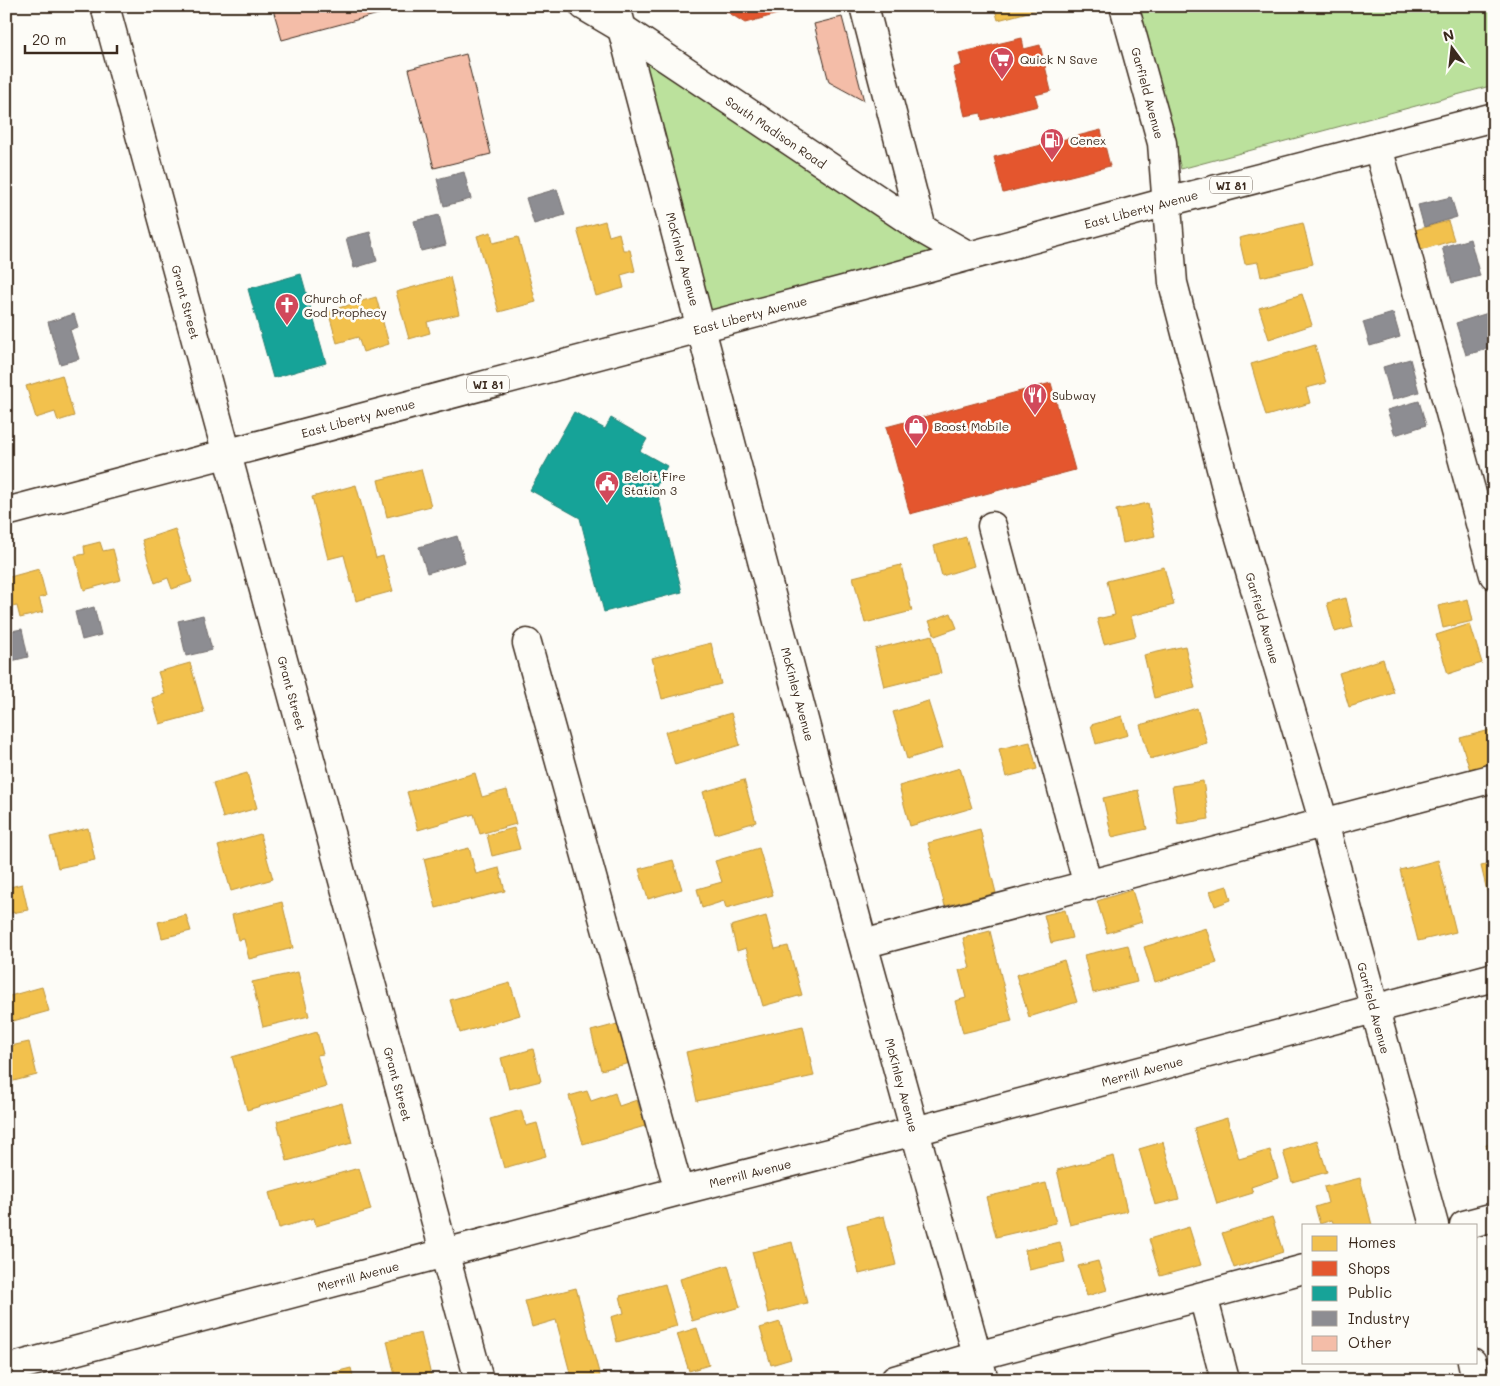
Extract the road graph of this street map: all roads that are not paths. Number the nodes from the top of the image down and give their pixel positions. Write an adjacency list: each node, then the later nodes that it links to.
1 (105, 6): 12 (street, Grant Street)
2 (584, 6): 5 (street, South Madison Road)
3 (864, 6): 9 (street)
4 (1124, 6): 8 (street, Garfield Avenue)
5 (620, 18): 9 (street, South Madison Road); 11 (street, McKinley Avenue)
6 (1494, 117): 7 (street, East Liberty Avenue / WI 81)
7 (1378, 147): 8 (street, East Liberty Avenue / WI 81); 15 (street)
8 (1167, 202): 10 (street, East Liberty Avenue / WI 81); 18 (street, Garfield Avenue)
9 (922, 229): 10 (street, South Madison Road)
10 (970, 256): 11 (street, East Liberty Avenue / WI 81)
11 (701, 328): 12 (street, East Liberty Avenue / WI 81); 20 (street, McKinley Avenue)
12 (227, 452): 13 (street, East Liberty Avenue / WI 81); 28 (street, Grant Street)
13 (6, 512)
14 (992, 526): 19 (street)
15 (1494, 575)
16 (527, 643): 24 (street)
17 (1494, 778): 18 (street)
18 (1324, 823): 19 (street); 22 (street, Garfield Avenue)
19 (1088, 886): 20 (street)
20 (863, 944): 23 (street, McKinley Avenue)
21 (1494, 977): 22 (street, Merrill Avenue)
22 (1374, 1008): 23 (street, Merrill Avenue); 26 (street, Garfield Avenue)
23 (915, 1131): 24 (street, Merrill Avenue); 33 (street, McKinley Avenue)
24 (679, 1191): 28 (street, Merrill Avenue)
25 (1494, 1217): 27 (street)
26 (1434, 1224)
27 (1468, 1224)
28 (444, 1253): 32 (street, Merrill Avenue); 34 (street, Grant Street)
29 (1302, 1269): 30 (street)
30 (1203, 1296): 33 (street); 36 (street)
31 (1472, 1364): 37 (street)
32 (6, 1368)
33 (980, 1368): 35 (street)
34 (479, 1380)
35 (895, 1380)
36 (1225, 1380)
37 (1476, 1380)

